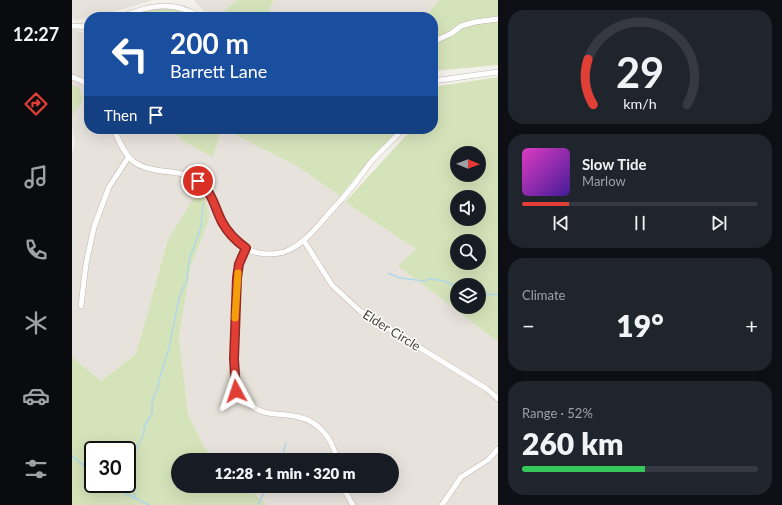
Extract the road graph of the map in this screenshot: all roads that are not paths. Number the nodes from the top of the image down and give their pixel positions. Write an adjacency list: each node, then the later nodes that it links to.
1 (135, 12): 2 (street)
2 (194, 12)
3 (498, 18): 6 (street)
4 (72, 26): 5 (street)
5 (84, 26)
6 (438, 40)
7 (498, 72): 9 (street)
8 (72, 77): 10 (street)
9 (438, 80)
10 (84, 82)
11 (116, 134): 13 (street)
12 (398, 134): 14 (street)
13 (128, 158): 15 (street); 16 (street)
14 (304, 241): 15 (street); 17 (street, Elder Circle)
15 (246, 248): 19 (street)
16 (81, 306)
17 (498, 399)
18 (498, 448): 22 (street)
19 (335, 453)
20 (346, 493): 21 (street)
21 (353, 505)
22 (442, 505)

